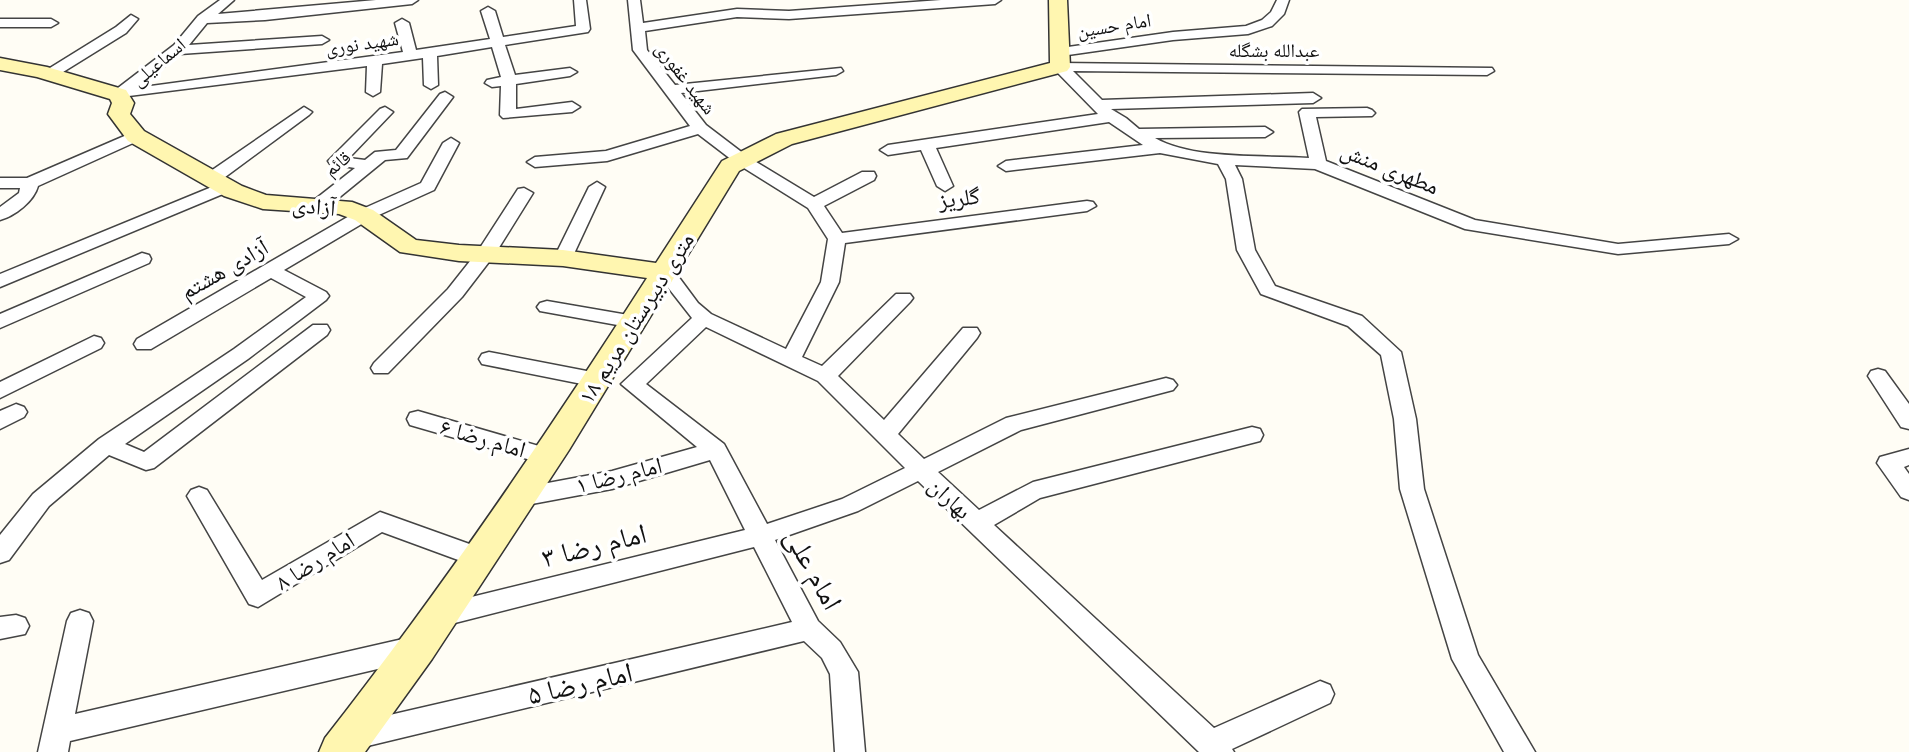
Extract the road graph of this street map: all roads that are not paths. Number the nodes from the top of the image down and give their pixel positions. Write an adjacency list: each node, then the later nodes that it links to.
1 (228, 0): 10 (street, اسماعیلی)
2 (412, 0): 10 (street)
3 (580, 0): 16 (street, شهید نوری)
4 (634, 0): 14 (street, شهید غفوری)
5 (995, 0): 14 (street)
6 (1058, 0): 20 (street)
7 (1283, 0): 20 (street, امام حسین)
8 (488, 11): 16 (street)
9 (131, 19): 26 (street)
10 (203, 19): 17 (street, اسماعیلی)
11 (0, 23): 12 (street)
12 (51, 23)
13 (402, 23): 19 (street)
14 (636, 28): 30 (street, شهید غفوری)
15 (322, 40): 17 (street)
16 (499, 41): 18 (street, شهید نوری); 27 (street)
17 (175, 50): 32 (street, اسماعیلی)
18 (430, 53): 19 (street, شهید نوری); 29 (street)
19 (411, 55): 21 (street, شهید نوری)
20 (1061, 60): 24 (street, عبدالله بشگله); 36 (street, مطهری منش); 48 (street, ۱۸ متری دبیرستان مریم)
21 (375, 61): 31 (street); 32 (street, شهید نوری)
22 (0, 64): 26 (street)
23 (836, 71): 30 (street)
24 (1487, 71)
25 (570, 72): 27 (street)
26 (50, 74): 32 (street)
27 (509, 80): 28 (street); 35 (street)
28 (492, 83)
29 (431, 85)
30 (672, 90): 40 (street, شهید غفوری)
31 (373, 92)
32 (118, 95): 43 (street)
33 (445, 97): 52 (street)
34 (1313, 98): 36 (street)
35 (572, 107)
36 (1104, 111): 42 (street, مطهری منش); 45 (street)
37 (304, 112): 57 (street)
38 (385, 112): 52 (street, قائم)
39 (1367, 113): 51 (street)
40 (700, 128): 48 (street, شهید غفوری); 50 (street)
41 (1265, 132): 42 (street)
42 (1135, 134): 46 (street, مطهری منش)
43 (136, 136): 56 (street); 57 (street, آزادی)
44 (451, 143): 65 (street, آزادی هشتم)
45 (926, 144): 47 (street); 58 (street)
46 (1160, 148): 49 (street, مطهری منش); 53 (street)
47 (888, 150)
48 (742, 160): 61 (street); 72 (street, ۱۸ متری دبیرستان مریم)
49 (1224, 160): 51 (street, مطهری منش); 116 (street)
50 (535, 162)
51 (1318, 164): 67 (street, مطهری منش)
52 (369, 165): 62 (street, قائم)
53 (1006, 166)
54 (868, 176): 61 (street)
55 (0, 183): 56 (street)
56 (30, 183): 64 (street)
57 (218, 183): 62 (street, آزادی); 73 (street)
58 (945, 186)
59 (597, 187): 69 (street)
60 (524, 193): 68 (street)
61 (814, 204): 66 (street)
62 (319, 205): 65 (street, آزادی)
63 (1087, 206): 66 (street, گلریز)
64 (0, 215)
65 (364, 215): 68 (street, آزادی); 71 (street, آزادی هشتم)
66 (837, 239): 83 (street)
67 (1729, 239)
68 (485, 254): 69 (street, آزادی); 85 (street)
69 (563, 258): 72 (street, آزادی)
70 (142, 259): 77 (street)
71 (271, 270): 82 (street, آزادی هشتم); 95 (street)
72 (666, 272): 76 (street, بهاران); 78 (street, ۱۸ متری دبیرستان مریم)
73 (0, 281)
74 (903, 298): 86 (street)
75 (547, 307): 78 (street)
76 (704, 318): 83 (street, بهاران); 96 (street)
77 (0, 322)
78 (634, 322): 88 (street, ۱۸ متری دبیرستان مریم)
79 (320, 330): 95 (street)
80 (970, 333): 93 (street)
81 (94, 343): 90 (street)
82 (144, 344)
83 (791, 358): 86 (street, بهاران)
84 (489, 359): 88 (street)
85 (381, 368)
86 (825, 376): 93 (street, بهاران)
87 (1878, 376): 92 (street)
88 (597, 380): 97 (street, ۱۸ متری دبیرستان مریم)
89 (1166, 385): 99 (street, امام رضا ۳)
90 (0, 391)
91 (418, 419): 97 (street, امام رضا ۶)
92 (1909, 421)
93 (885, 434): 99 (street, بهاران)
94 (1252, 435): 103 (street)
95 (107, 445): 105 (street)
96 (718, 454): 102 (street, امام رضا ۱); 104 (street, امام علی)
97 (548, 457): 102 (street, ۱۸ متری دبیرستان مریم)
98 (1909, 457): 100 (street)
99 (922, 471): 103 (street, بهاران); 104 (street, امام رضا ۳)
100 (1909, 491)
101 (199, 496): 106 (street, امام رضا ۸)
102 (521, 497): 106 (street, ۱۸ متری دبیرستان مریم)
103 (976, 523): 114 (street, بهاران)
104 (760, 536): 107 (street, امام رضا ۳); 109 (street, امام علی)
105 (0, 553)
106 (480, 558): 107 (street, ۱۸ متری دبیرستان مریم)
107 (443, 615): 110 (street, ۱۸ متری دبیرستان مریم)
108 (80, 621): 112 (street)
109 (809, 629): 113 (street, امام رضا ۵); 115 (street, امام علی)
110 (419, 648): 112 (street); 113 (street, ۱۸ متری دبیرستان مریم)
111 (1320, 694): 114 (street)
112 (55, 742)
113 (345, 744)
114 (1215, 748)
115 (850, 752)
116 (1520, 752)

